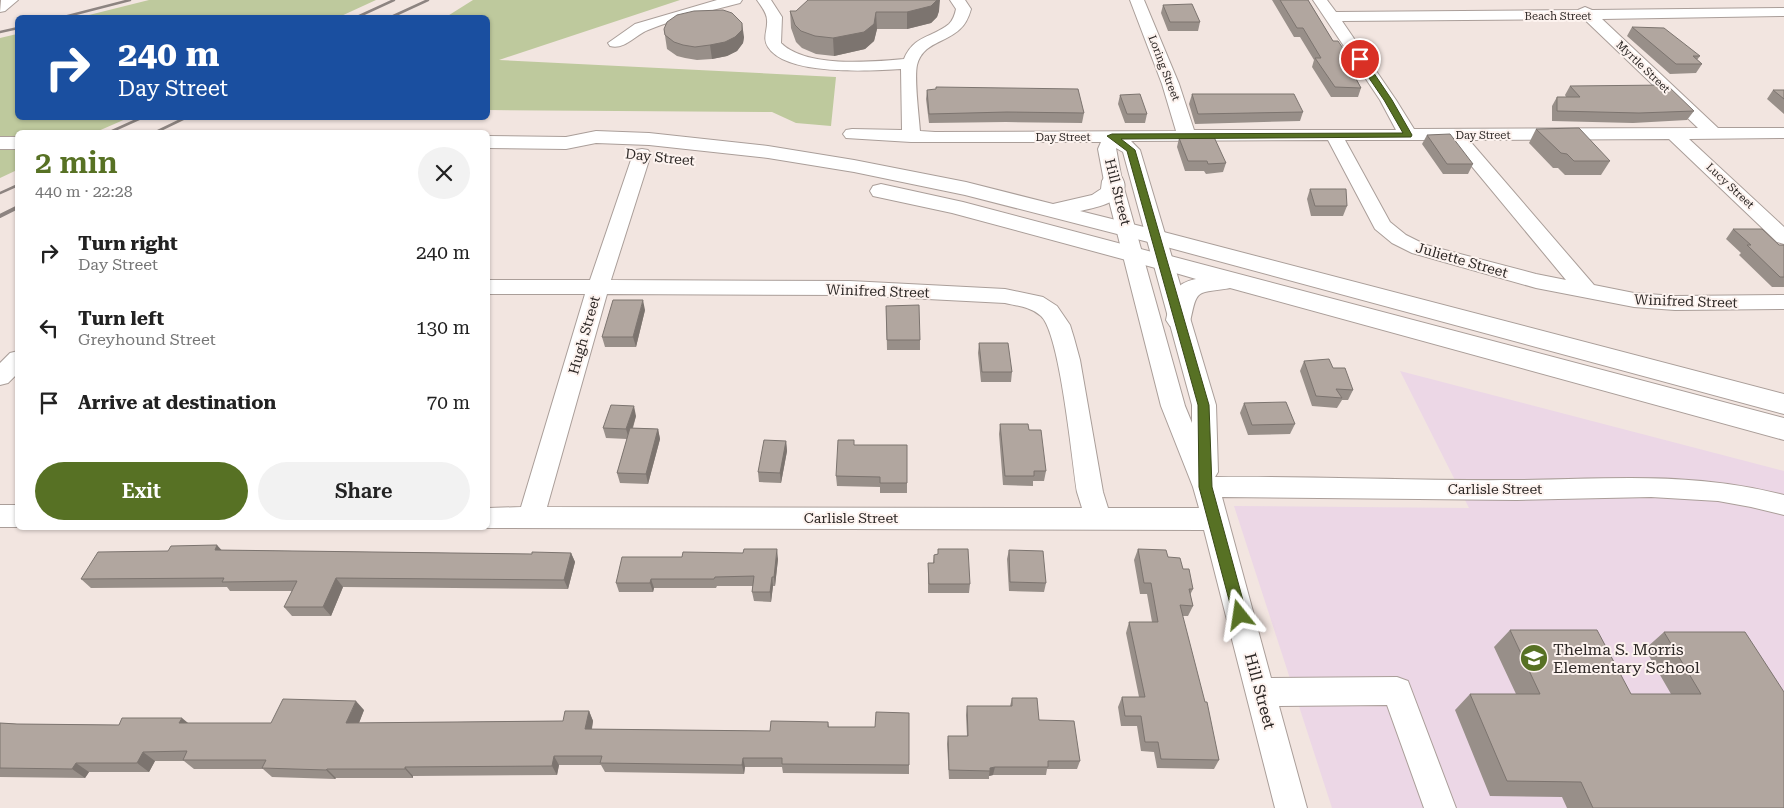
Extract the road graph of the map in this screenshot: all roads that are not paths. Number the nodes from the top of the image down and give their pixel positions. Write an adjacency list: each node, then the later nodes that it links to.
1 (11, 0): 8 (street)
2 (735, 0): 12 (street)
3 (764, 0): 13 (street)
4 (957, 0): 13 (street)
5 (1137, 0): 23 (street, Loring Street)
6 (1320, 0): 11 (street)
7 (1573, 0): 10 (street, Myrtle Street)
8 (0, 8)
9 (1784, 12): 10 (street, Beach Street)
10 (1591, 16): 11 (street, Beach Street); 16 (street, Myrtle Street)
11 (1332, 18): 18 (street)
12 (616, 42)
13 (910, 63): 21 (street)
14 (1784, 133): 16 (street, Day Street)
15 (852, 134): 21 (street, Day Street)
16 (1714, 134): 20 (street, Day Street)
17 (1333, 135): 18 (street, Day Street); 23 (street, Day Street); 36 (street, Juliette Street)
18 (1408, 135): 19 (street, Day Street)
19 (1455, 135): 20 (street, Day Street); 40 (street)
20 (1675, 135): 33 (street, Lucy Street)
21 (911, 136): 22 (street, Day Street)
22 (1112, 136): 23 (street, Day Street); 29 (street, Hill Street); 32 (street, Hill Street)
23 (1188, 136)
24 (490, 142): 27 (main road, Day Street)
25 (0, 143): 26 (main road)
26 (15, 143)
27 (566, 143): 28 (main road, Day Street); 30 (main road, Day Street)
28 (642, 154): 34 (main road, Day Street); 39 (street, Hugh Street)
29 (1114, 181): 30 (main road); 31 (street, Hill Street)
30 (1040, 209): 31 (main road, Day Street)
31 (1128, 230): 32 (main road, Day Street); 34 (street, Hill Street)
32 (1156, 237): 35 (street, Hill Street); 45 (main road, Day Street)
33 (1784, 238)
34 (1133, 254): 35 (main road, Day Street); 47 (street, Hill Street)
35 (1164, 262): 37 (main road, Day Street); 42 (street, Hill Street)
36 (1530, 279): 40 (street, Winifred Street)
37 (1234, 281): 42 (main road); 46 (main road, Day Street)
38 (490, 287): 39 (street, Winifred Street)
39 (598, 287): 52 (street, Hugh Street); 53 (street, Winifred Street)
40 (1587, 291): 41 (street, Winifred Street)
41 (1784, 302)
42 (1179, 320): 47 (street, Hill Street)
43 (15, 362): 44 (street)
44 (0, 377)
45 (1784, 404)
46 (1784, 429)
47 (1206, 487): 48 (street, Carlisle Street); 54 (street, Hill Street)
48 (1784, 505)
49 (0, 516): 50 (street)
50 (15, 516)
51 (490, 518): 52 (street, Carlisle Street)
52 (531, 518): 53 (street, Carlisle Street)
53 (1099, 519): 54 (street, Carlisle Street)
54 (1214, 519): 55 (street, Hill Street)
55 (1260, 692): 56 (street, Hill Street); 57 (street)
56 (1292, 808)
57 (1440, 808)

